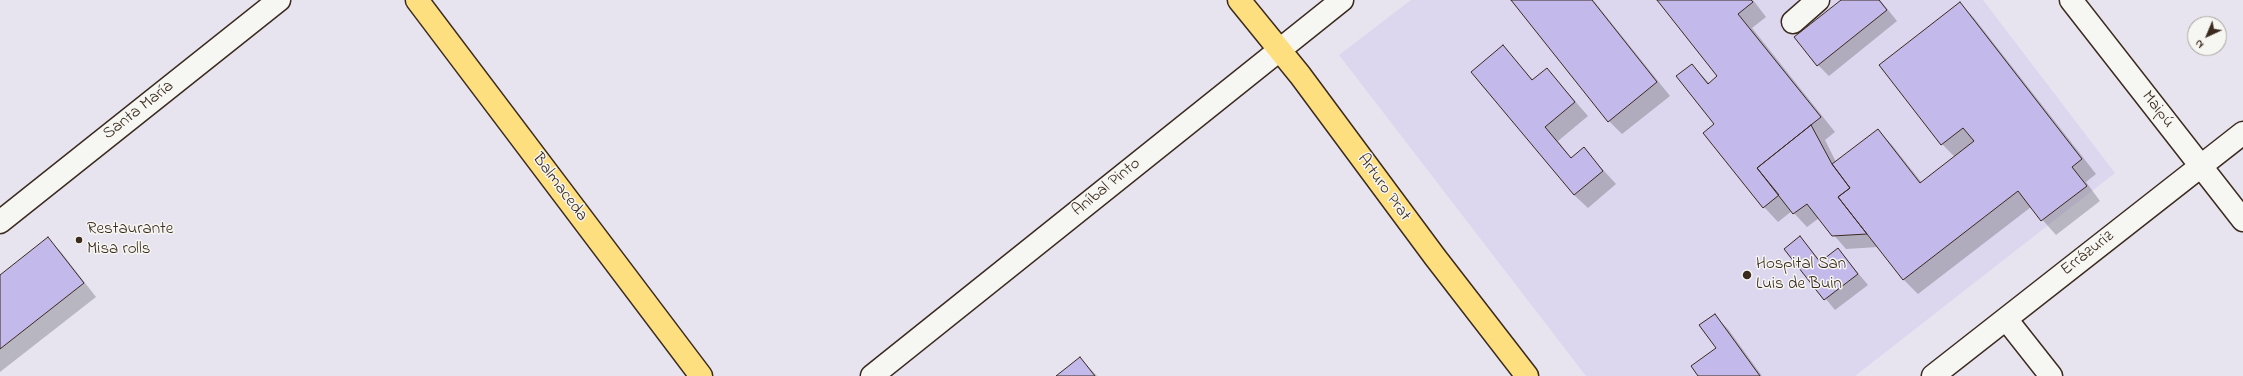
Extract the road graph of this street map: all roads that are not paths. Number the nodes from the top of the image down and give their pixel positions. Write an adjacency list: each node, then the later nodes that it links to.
1 (279, 0): 12 (street, Santa María)
2 (417, 0): 14 (main road, Balmaceda)
3 (1239, 0): 8 (main road, Arturo Prat)
4 (1342, 0): 8 (street, Aníbal Pinto)
5 (1818, 0): 7 (street)
6 (2072, 0): 10 (street, Maipú)
7 (1793, 22)
8 (1280, 50): 15 (street, Aníbal Pinto); 16 (main road, Arturo Prat)
9 (2243, 133): 10 (street, Errázuriz)
10 (2201, 166): 11 (street, Maipú); 13 (street, Errázuriz)
11 (2243, 220)
12 (0, 222)
13 (2006, 319): 17 (street, Errázuriz); 18 (street)
14 (702, 376)
15 (872, 376)
16 (1527, 376)
17 (1933, 376)
18 (2051, 376)

